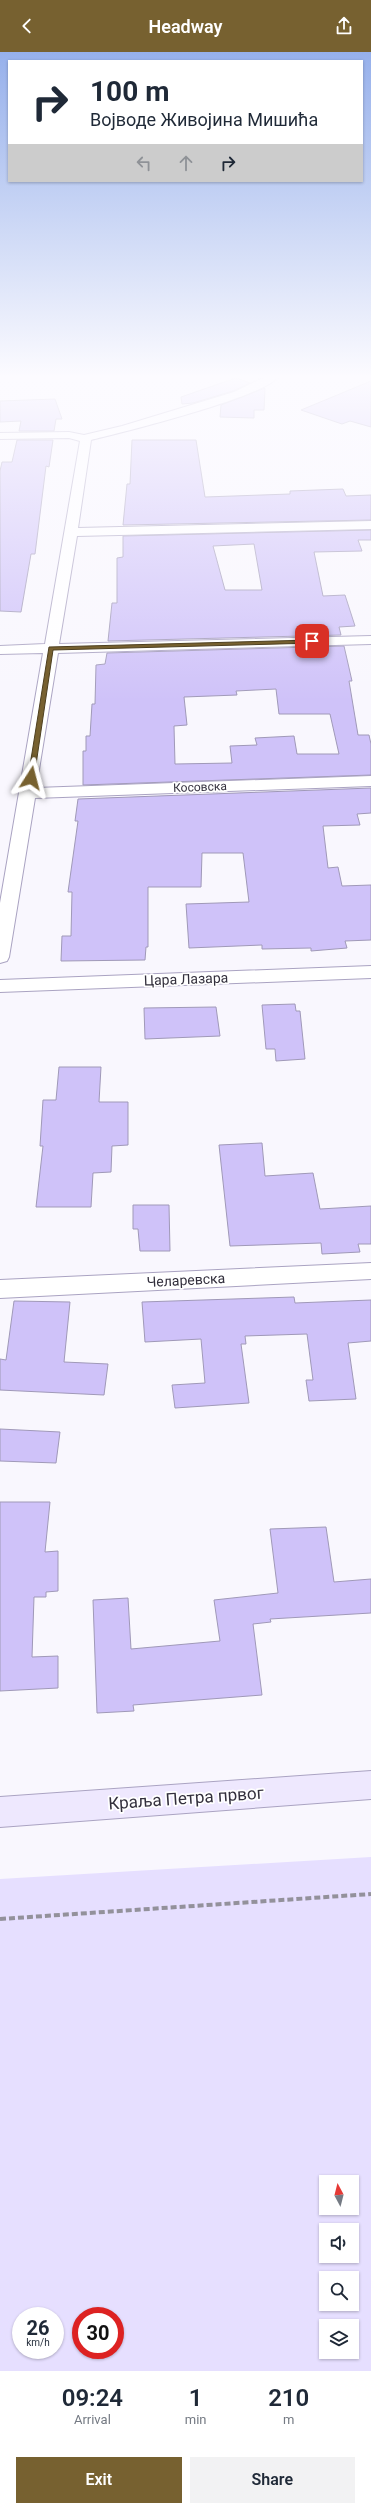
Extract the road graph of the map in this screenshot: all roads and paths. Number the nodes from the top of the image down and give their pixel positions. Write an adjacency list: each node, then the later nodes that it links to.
1 (79, 485): 3 (street)
2 (371, 525): 3 (street)
3 (71, 532): 5 (street)
4 (371, 640): 5 (street)
5 (51, 649): 6 (street); 8 (street)
6 (0, 650)
7 (371, 781): 8 (street, Косовска)
8 (29, 793): 9 (street)
9 (0, 957)
10 (371, 972): 11 (street, Цара Лазара)
11 (0, 986)
12 (371, 1272): 13 (street, Челаревска)
13 (0, 1289)
14 (371, 1785): 15 (main road, Краља Петра првог)
15 (0, 1812)
16 (371, 1894): 17 (path)
17 (0, 1919)

